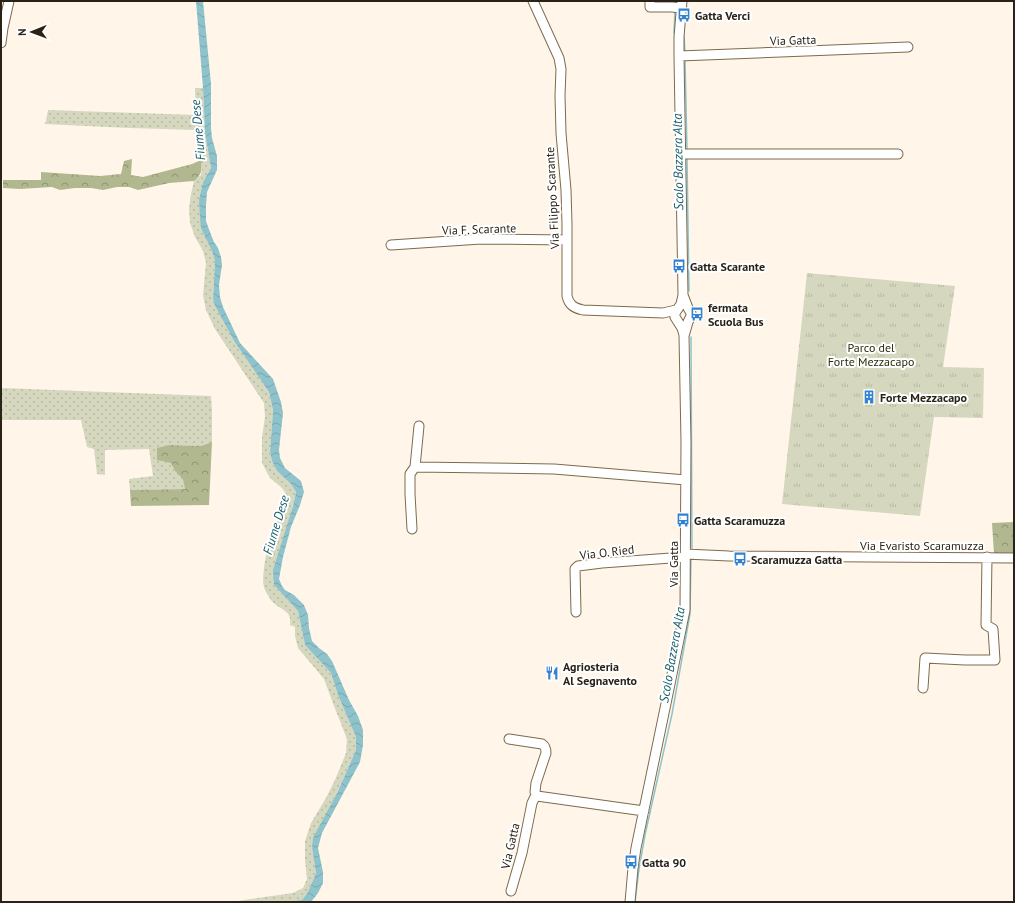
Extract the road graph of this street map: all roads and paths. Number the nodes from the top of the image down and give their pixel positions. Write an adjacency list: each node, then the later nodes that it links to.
1 (9, 1): 5 (street)
2 (533, 1): 10 (street, Via Filippo Scarante)
3 (650, 1): 4 (street, Via Gatta)
4 (682, 5): 7 (street, Via Gatta)
5 (1, 43)
6 (908, 47): 7 (street, Via Gatta)
7 (682, 56): 8 (street, Via Gatta)
8 (684, 154): 9 (street); 12 (street, Via Gatta)
9 (898, 154)
10 (567, 240): 11 (street, Via F. Scarante); 14 (street, Via Filippo Scarante)
11 (391, 245)
12 (683, 295): 13 (street, Via Gatta); 14 (street, Via Gatta)
13 (688, 308): 14 (street); 15 (street, Via Gatta)
14 (677, 315): 15 (street); 16 (street, Via Gatta)
15 (688, 322): 16 (street, Via Gatta)
16 (684, 336): 19 (street, Via Gatta)
17 (419, 426): 18 (street)
18 (415, 466): 19 (street); 20 (street)
19 (686, 480): 21 (street, Via Gatta)
20 (412, 529)
21 (685, 556): 22 (street, Via Evaristo Scaramuzza); 24 (street, Via O. Ried); 28 (street, Via Gatta)
22 (987, 557): 23 (street, Via Evaristo Scaramuzza); 25 (street)
23 (1014, 558)
24 (576, 612)
25 (923, 688)
26 (509, 739): 27 (street, Via Gatta)
27 (537, 796): 28 (street); 29 (street, Via Gatta)
28 (644, 811): 30 (street, Via Gatta)
29 (511, 891)
30 (630, 902)

